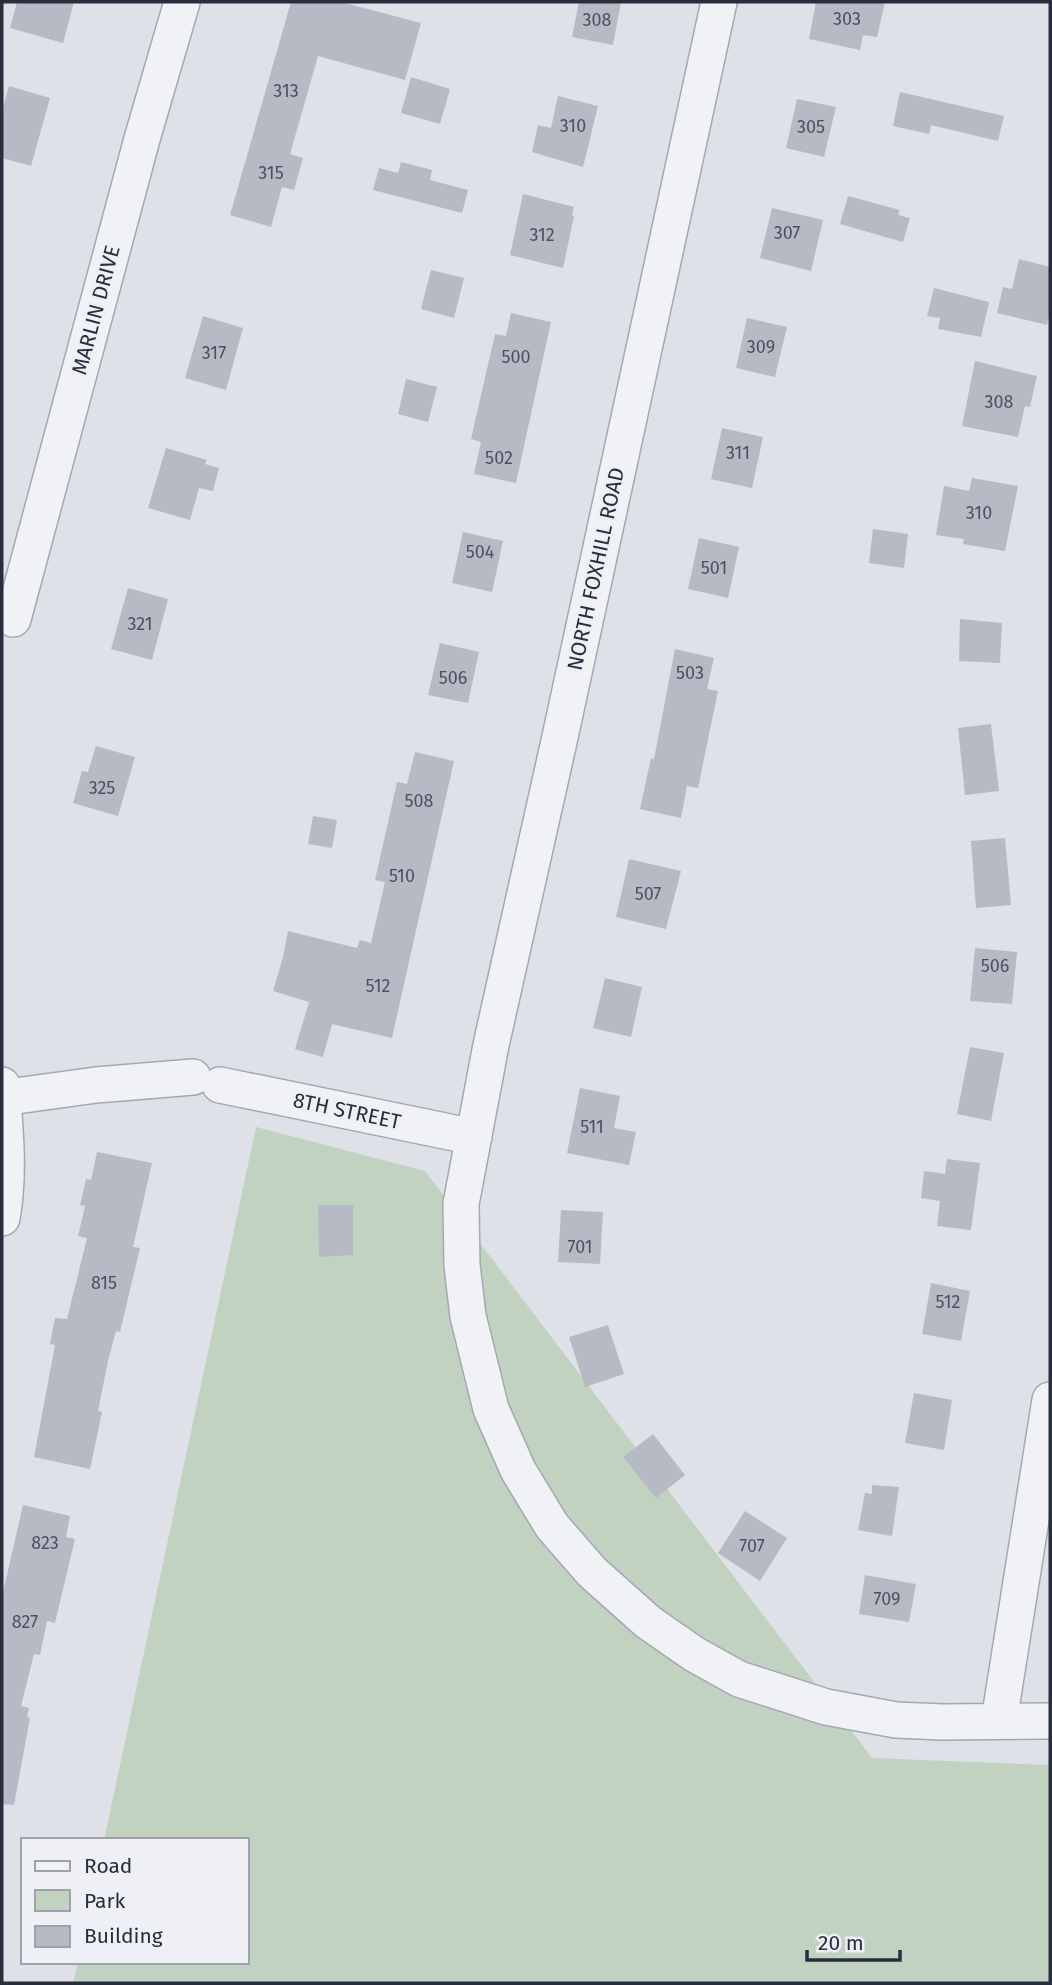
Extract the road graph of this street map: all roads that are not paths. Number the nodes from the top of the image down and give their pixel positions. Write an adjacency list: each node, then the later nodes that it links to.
1 (182, 2): 3 (street, MARLIN DRIVE)
2 (719, 2): 6 (street, NORTH FOXHILL ROAD)
3 (13, 619)
4 (2, 1085): 5 (street)
5 (2, 1098): 6 (street, 8TH STREET); 7 (street)
6 (474, 1137): 10 (street, NORTH FOXHILL ROAD)
7 (2, 1218)
8 (1050, 1399): 10 (street)
9 (1050, 1720): 10 (street, NORTH FOXHILL ROAD)
10 (999, 1721)

